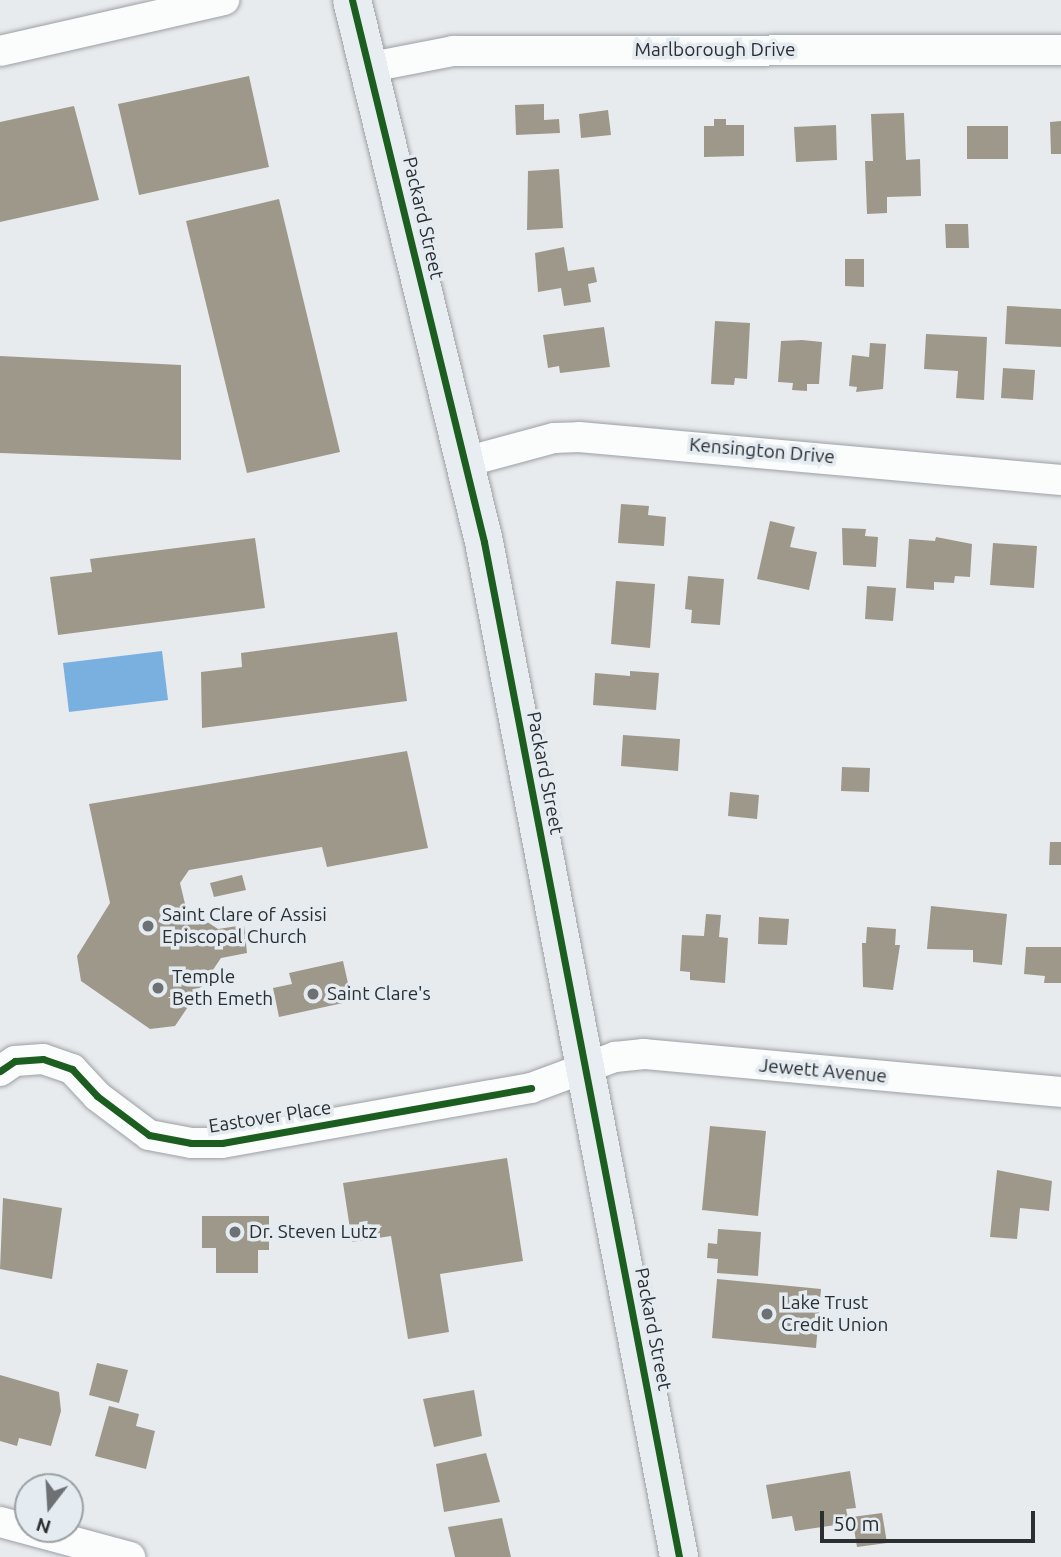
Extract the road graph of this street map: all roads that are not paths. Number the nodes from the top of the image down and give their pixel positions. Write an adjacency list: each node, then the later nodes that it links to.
1 (224, 0): 4 (street)
2 (352, 0): 5 (main road, Packard Street)
3 (1061, 50): 5 (street, Marlborough Drive)
4 (0, 51)
5 (371, 67): 6 (main road, Packard Street)
6 (465, 462): 7 (street, Kensington Drive); 8 (main road, Packard Street)
7 (1061, 480)
8 (587, 1069): 9 (street, Eastover Place); 10 (street, Jewett Avenue); 13 (main road, Packard Street)
9 (0, 1071)
10 (1061, 1092)
11 (0, 1522): 12 (street)
12 (130, 1557)
13 (679, 1557)

